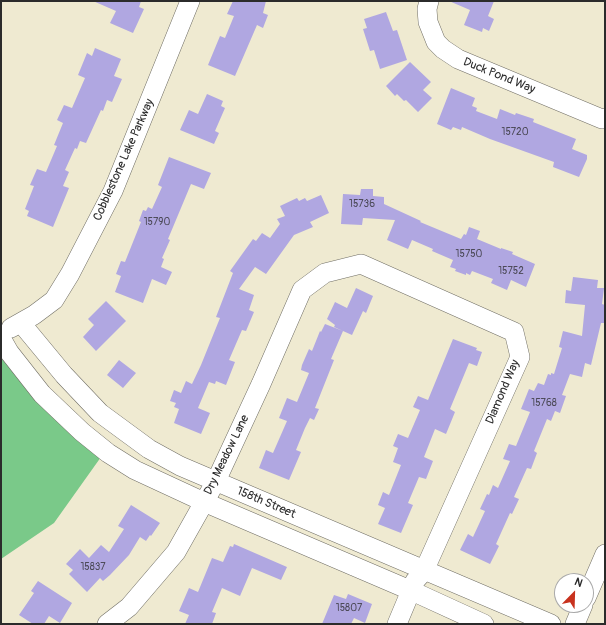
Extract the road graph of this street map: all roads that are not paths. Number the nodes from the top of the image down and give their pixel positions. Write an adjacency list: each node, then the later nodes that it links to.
1 (190, 1): 5 (street, Cobblestone Lake Parkway)
2 (429, 1): 3 (street, Duck Pond Way)
3 (605, 118)
4 (325, 273): 8 (street, Dry Meadow Lane); 11 (street, Diamond Way)
5 (21, 323): 6 (street, Cobblestone Lake Parkway); 8 (street, 158th Street)
6 (1, 334)
7 (1, 338): 9 (street, 158th Street)
8 (216, 482): 9 (street, Dry Meadow Lane); 11 (street, 158th Street)
9 (204, 502): 13 (street, 158th Street); 15 (street, Dry Meadow Lane)
10 (605, 554): 12 (street)
11 (424, 571): 13 (street); 18 (street, 158th Street)
12 (594, 579)
13 (412, 591): 16 (street); 17 (street, 158th Street)
14 (580, 613): 19 (street)
15 (107, 624)
16 (397, 624)
17 (484, 624)
18 (551, 624)
19 (575, 624)

